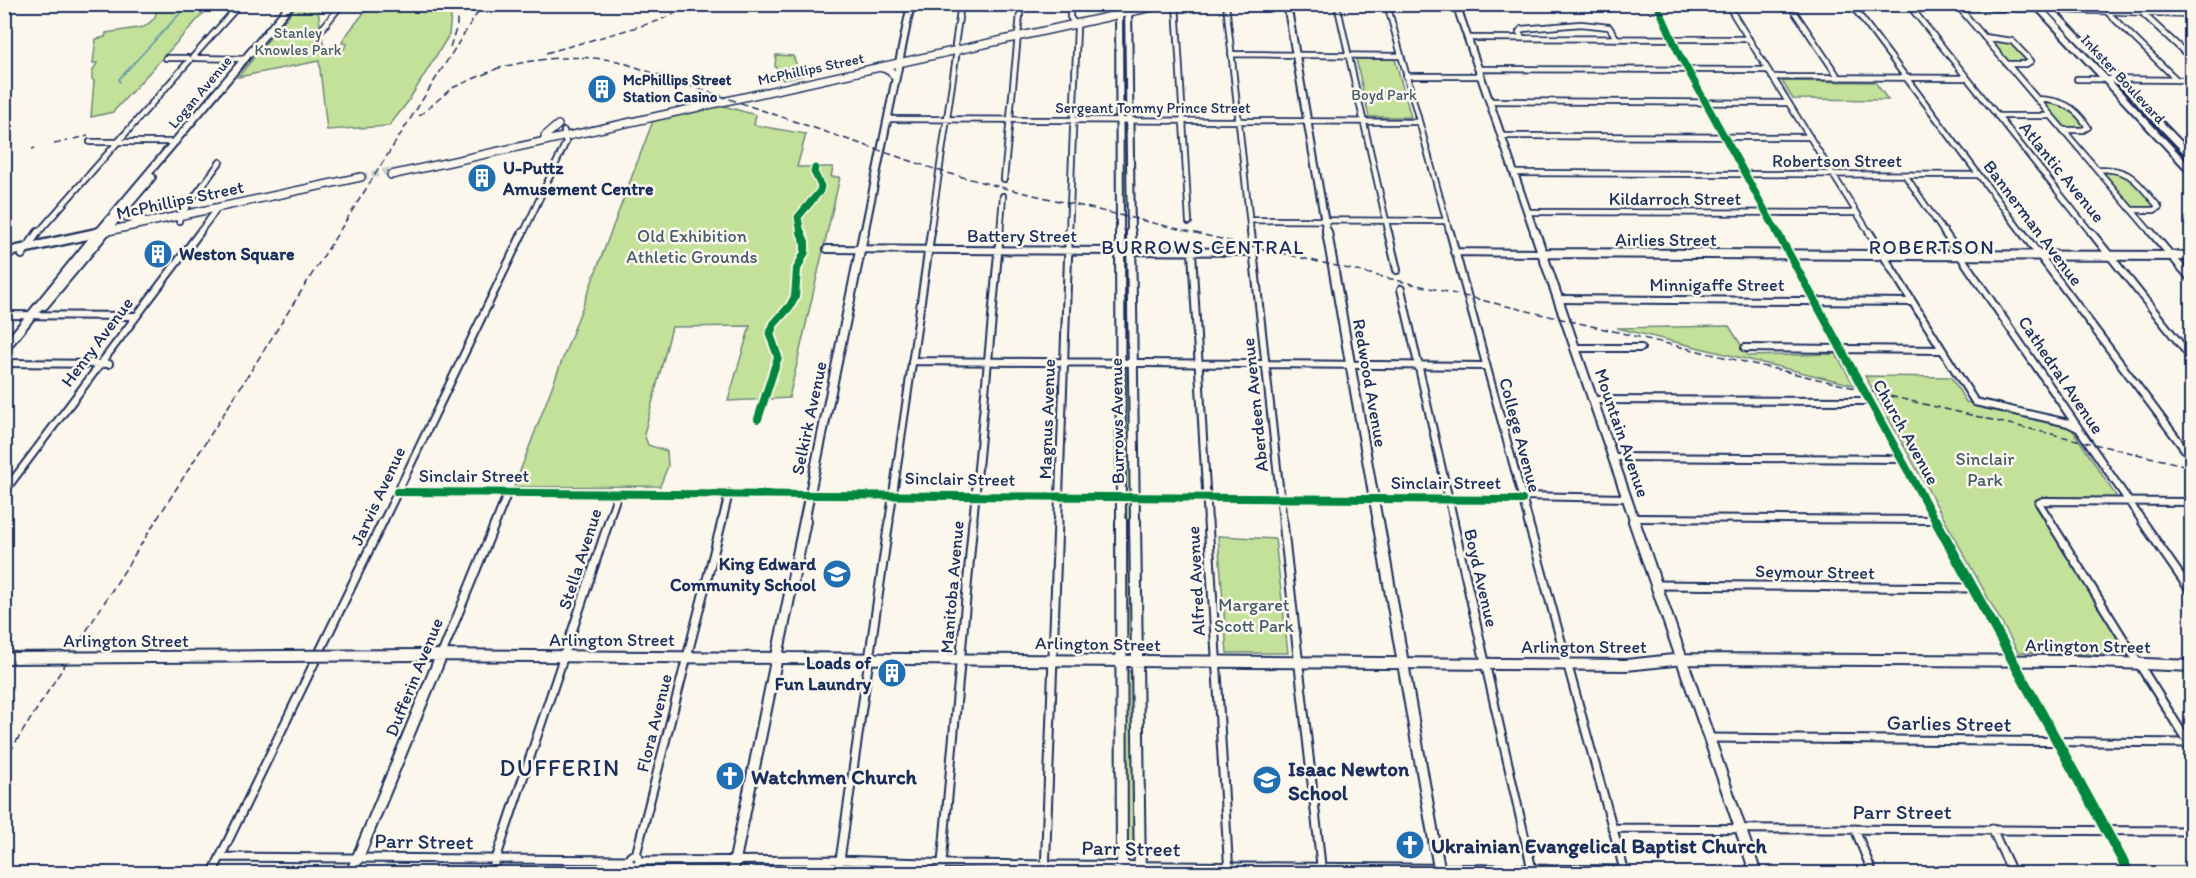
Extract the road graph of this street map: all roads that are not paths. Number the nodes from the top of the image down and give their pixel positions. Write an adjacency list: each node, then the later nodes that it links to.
1 (240, 4): 46 (street)
2 (291, 4): 47 (main road, Logan Avenue)
3 (342, 4): 32 (street)
4 (911, 4): 49 (main road, Selkirk Avenue)
5 (961, 4): 40 (street)
6 (1021, 4): 33 (street)
7 (1070, 4): 31 (street, Magnus Avenue)
8 (1142, 4): 26 (main road, McPhillips Street)
9 (1166, 4): 26 (main road, McPhillips Street)
10 (1176, 4): 79 (street)
11 (1226, 4): 41 (street, Aberdeen Avenue)
12 (1287, 4): 42 (main road, Redwood Avenue)
13 (1337, 4): 43 (street)
14 (1387, 4): 44 (street, College Avenue)
15 (1456, 4): 35 (main road, Mountain Avenue)
16 (1657, 4): 38 (street, Church Avenue)
17 (1727, 4): 39 (street)
18 (1789, 4): 59 (street)
19 (1851, 4): 60 (street, Bannerman Avenue)
20 (1908, 4): 61 (street, Atlantic Avenue)
21 (1912, 4): 22 (main road)
22 (1957, 5): 24 (main road); 34 (street)
23 (2099, 5): 25 (main road); 28 (main road); 29 (street)
24 (2038, 6): 25 (main road); 63 (main road, Inkster Boulevard)
25 (2049, 6): 29 (main road); 64 (main road, Inkster Boulevard)
26 (1128, 8): 27 (main road, McPhillips Street); 78 (main road, Burrows Avenue)
27 (1119, 10): 31 (main road, McPhillips Street); 77 (main road, Burrows Avenue)
28 (2140, 10): 29 (main road); 30 (main road); 48 (street)
29 (2108, 11): 65 (street)
30 (2192, 11)
31 (1073, 22): 33 (main road, McPhillips Street); 76 (street, Magnus Avenue)
32 (322, 29)
33 (1018, 34): 40 (main road, McPhillips Street); 75 (street)
34 (1984, 37): 50 (street); 50 (street)
35 (1468, 38): 36 (street); 55 (main road, Mountain Avenue)
36 (1522, 38): 37 (street); 37 (street)
37 (1617, 39): 38 (street)
38 (1672, 39): 39 (street); 52 (street, Church Avenue)
39 (1749, 39): 53 (street)
40 (956, 48): 49 (main road, McPhillips Street); 74 (street)
41 (1231, 54): 42 (street); 80 (street, Aberdeen Avenue)
42 (1296, 55): 43 (street); 81 (main road, Redwood Avenue)
43 (1348, 55): 44 (street); 82 (street)
44 (1401, 56): 57 (street, College Avenue)
45 (166, 58): 46 (street)
46 (192, 58): 47 (street); 90 (street)
47 (246, 58): 91 (main road, Logan Avenue)
48 (2192, 59)
49 (899, 60): 51 (main road, McPhillips Street); 54 (main road, McPhillips Street); 56 (main road, Selkirk Avenue)
50 (2007, 64): 67 (street)
51 (873, 69): 54 (main road, McPhillips Street); 56 (main road)
52 (1689, 70): 53 (street); 55 (street); 69 (street, Church Avenue)
53 (1768, 70): 58 (street)
54 (839, 73): 85 (main road, McPhillips Street)
55 (1480, 73): 57 (street); 68 (main road, Mountain Avenue)
56 (895, 76): 73 (main road, Selkirk Avenue)
57 (1406, 76): 83 (street, College Avenue)
58 (1772, 77): 59 (street); 70 (street)
59 (1839, 78): 60 (street)
60 (1907, 78): 61 (street); 100 (street, Bannerman Avenue)
61 (1967, 78): 71 (street, Atlantic Avenue)
62 (2077, 79): 63 (street)
63 (2105, 79): 64 (street); 95 (main road, Inkster Boulevard)
64 (2119, 79): 65 (street); 92 (main road, Inkster Boulevard)
65 (2177, 80): 66 (street)
66 (2192, 80)
67 (2037, 99): 72 (street); 84 (street)
68 (1489, 101): 69 (street); 86 (main road, Mountain Avenue)
69 (1706, 102): 70 (street); 87 (street, Church Avenue)
70 (1788, 103): 88 (street)
71 (1997, 116): 72 (street); 136 (street, Atlantic Avenue)
72 (2051, 116): 84 (street)
73 (888, 119): 74 (street, Sergeant Tommy Prince Street); 120 (main road, Selkirk Avenue)
74 (948, 119): 75 (street, Sergeant Tommy Prince Street); 121 (street)
75 (1010, 120): 76 (street, Sergeant Tommy Prince Street); 101 (street)
76 (1073, 120): 77 (street, Sergeant Tommy Prince Street); 123 (street, Magnus Avenue)
77 (1120, 120): 78 (street, Sergeant Tommy Prince Street); 124 (main road, Burrows Avenue)
78 (1130, 120): 79 (street, Sergeant Tommy Prince Street); 125 (main road, Burrows Avenue)
79 (1183, 120): 80 (street, Sergeant Tommy Prince Street); 115 (street)
80 (1239, 121): 81 (street, Sergeant Tommy Prince Street); 110 (street, Aberdeen Avenue)
81 (1308, 121): 82 (street, Sergeant Tommy Prince Street); 111 (main road, Redwood Avenue)
82 (1363, 122): 83 (street, Sergeant Tommy Prince Street); 112 (street)
83 (1419, 122): 113 (street, College Avenue)
84 (2063, 130): 94 (street)
85 (562, 131): 85 (main road, McPhillips Street); 176 (street, Jarvis Avenue)
86 (1502, 136): 87 (street); 96 (main road, Mountain Avenue)
87 (1725, 137): 88 (street); 97 (street, Church Avenue)
88 (1810, 137): 98 (street)
89 (90, 142): 90 (street)
90 (117, 142): 91 (street); 126 (street)
91 (176, 142): 103 (main road, Logan Avenue); 117 (main road, Logan Avenue)
92 (2192, 157)
93 (220, 162): 109 (street)
94 (2097, 169): 104 (street); 104 (street)
95 (2192, 172)
96 (1515, 173): 97 (street, Robertson Street); 106 (main road, Mountain Avenue)
97 (1746, 174): 98 (street, Robertson Street); 107 (street, Church Avenue)
98 (1833, 174): 99 (street, Robertson Street); 108 (street)
99 (1905, 175): 100 (street, Robertson Street); 132 (street, Cathedral Avenue)
100 (1979, 175): 135 (street, Bannerman Avenue)
101 (1004, 179)
102 (1003, 196): 122 (street, Manitoba Avenue)
103 (125, 210): 114 (main road); 116 (main road, Logan Avenue)
104 (2132, 210): 137 (street)
105 (215, 212): 109 (main road, McPhillips Street); 109 (main road, McPhillips Street); 148 (street, Henry Avenue)
106 (1528, 212): 107 (street, Kildarroch Street); 131 (main road, Mountain Avenue)
107 (1767, 213): 108 (street, Kildarroch Street); 133 (street, Church Avenue)
108 (1857, 213): 134 (street)
109 (179, 218): 114 (main road, McPhillips Street); 117 (main road, McPhillips Street)
110 (1250, 220): 111 (street); 128 (street, Aberdeen Avenue)
111 (1325, 220): 112 (street); 166 (main road, Redwood Avenue)
112 (1386, 221): 113 (street); 140 (street)
113 (1446, 221): 129 (street, College Avenue)
114 (152, 222): 116 (main road, McPhillips Street)
115 (1189, 222)
116 (108, 230): 117 (main road, McPhillips Street)
117 (100, 235): 118 (main road, McPhillips Street); 126 (main road, McPhillips Street); 147 (main road, Logan Avenue)
118 (93, 240): 126 (main road, McPhillips Street); 147 (main road, Logan Avenue)
119 (827, 249): 120 (street, Battery Street)
120 (861, 249): 121 (street, Battery Street); 180 (main road, Selkirk Avenue)
121 (929, 250): 122 (street, Battery Street); 156 (street)
122 (998, 250): 123 (street, Battery Street); 157 (street, Manitoba Avenue)
123 (1068, 251): 124 (street, Battery Street); 158 (street, Magnus Avenue)
124 (1120, 251): 125 (street, Battery Street); 159 (main road, Burrows Avenue)
125 (1132, 251): 127 (street, Battery Street); 161 (main road, Burrows Avenue)
126 (24, 252): 130 (main road, McPhillips Street); 139 (main road, McPhillips Street)
127 (1192, 252): 128 (street, Battery Street); 164 (street, Alfred Avenue)
128 (1253, 252): 165 (street, Aberdeen Avenue)
129 (1454, 252): 131 (street, Airlies Street); 168 (street, College Avenue)
130 (4, 253)
131 (1542, 254): 133 (main road, Airlies Street); 143 (main road, Mountain Avenue)
132 (1960, 254): 134 (main road, Airlies Street); 135 (main road, Airlies Street); 171 (street, Cathedral Avenue)
133 (1790, 255): 134 (main road, Airlies Street); 144 (street, Church Avenue)
134 (1883, 255): 145 (street)
135 (2039, 255): 136 (main road, Airlies Street); 174 (street, Bannerman Avenue)
136 (2109, 255): 137 (main road, Airlies Street); 155 (street, Atlantic Avenue)
137 (2170, 256): 138 (main road, Airlies Street); 141 (street)
138 (2192, 256)
139 (4, 259)
140 (1397, 270)
141 (2192, 280)
142 (1401, 289): 167 (street, Boyd Avenue)
143 (1558, 299): 144 (street, Minnigaffe Street); 149 (main road, Mountain Avenue)
144 (1815, 300): 145 (street, Minnigaffe Street); 153 (street, Church Avenue)
145 (1912, 302): 154 (street)
146 (4, 315): 147 (street)
147 (32, 316): 148 (street); 152 (main road, Logan Avenue)
148 (135, 316): 162 (street, Henry Avenue)
149 (1575, 348): 150 (street); 169 (main road, Mountain Avenue)
150 (1641, 348)
151 (1745, 348): 153 (street)
152 (4, 349)
153 (1842, 349): 154 (street); 170 (street, Church Avenue)
154 (1942, 350): 171 (street)
155 (2192, 359)
156 (912, 361): 157 (street); 181 (street)
157 (988, 362): 158 (street); 182 (street, Manitoba Avenue)
158 (1064, 362): 159 (street); 183 (street, Magnus Avenue)
159 (1120, 362): 161 (street); 184 (main road, Burrows Avenue)
160 (4, 363): 162 (street)
161 (1132, 363): 164 (street); 185 (main road, Burrows Avenue)
162 (99, 364): 163 (street); 175 (street, Henry Avenue)
163 (110, 364)
164 (1198, 364): 165 (street); 186 (street, Alfred Avenue)
165 (1266, 364): 166 (street); 187 (street, Aberdeen Avenue)
166 (1350, 365): 167 (street); 190 (main road, Redwood Avenue)
167 (1418, 365): 168 (street); 191 (street, Boyd Avenue)
168 (1485, 366): 188 (street, College Avenue)
169 (1593, 400): 170 (street); 172 (main road, Mountain Avenue)
170 (1870, 401): 173 (street, Church Avenue)
171 (2079, 428): 192 (street, Cathedral Avenue)
172 (1613, 457): 173 (street); 189 (main road, Mountain Avenue)
173 (1901, 459): 195 (street, Church Avenue)
174 (2192, 459)
175 (4, 492)
176 (397, 492): 177 (street, Sinclair Street); 227 (street, Jarvis Avenue)
177 (508, 492): 178 (street, Sinclair Street); 199 (street, Dufferin Avenue)
178 (618, 493): 179 (street, Sinclair Street); 200 (street, Stella Avenue)
179 (729, 493): 180 (street, Sinclair Street); 201 (street, Flora Avenue)
180 (810, 494): 181 (street, Sinclair Street); 202 (main road, Selkirk Avenue)
181 (892, 495): 182 (street, Sinclair Street); 204 (street)
182 (976, 495): 183 (street, Sinclair Street); 205 (street, Manitoba Avenue)
183 (1058, 496): 184 (street, Sinclair Street); 207 (street, Magnus Avenue)
184 (1119, 496): 185 (street, Sinclair Street); 208 (main road, Burrows Avenue)
185 (1134, 496): 186 (street, Sinclair Street); 209 (main road, Burrows Avenue)
186 (1206, 498): 187 (street, Sinclair Street); 210 (street, Alfred Avenue)
187 (1281, 498): 190 (street, Sinclair Street); 212 (street, Aberdeen Avenue)
188 (1522, 498): 189 (street, Sinclair Street); 191 (street, Sinclair Street); 216 (street, College Avenue)
189 (1627, 498): 194 (main road, Mountain Avenue)
190 (1374, 499): 191 (street, Sinclair Street); 213 (main road, Redwood Avenue)
191 (1448, 499): 214 (street, Boyd Avenue)
192 (2129, 502): 193 (street); 198 (street, Cathedral Avenue); 215 (street)
193 (2192, 502)
194 (1634, 518): 195 (street); 196 (main road, Mountain Avenue)
195 (1935, 520): 197 (street, Church Avenue)
196 (1657, 585): 197 (street, Seymour Street); 206 (main road, Mountain Avenue)
197 (1973, 588): 211 (street, Church Avenue)
198 (2192, 593)
199 (441, 656): 200 (main road, Arlington Street); 203 (main road, Arlington Street, bridge); 228 (main road, Dufferin Avenue)
200 (563, 656): 201 (main road, Arlington Street); 229 (street, Stella Avenue)
201 (686, 657): 202 (main road, Arlington Street); 232 (street, Flora Avenue)
202 (777, 657): 204 (main road, Arlington Street); 231 (main road, Selkirk Avenue)
203 (4, 658)
204 (869, 658): 205 (main road, Arlington Street); 230 (street)
205 (961, 659): 207 (main road, Arlington Street); 233 (street, Manitoba Avenue)
206 (1683, 659): 211 (main road, Arlington Street); 216 (main road, Arlington Street); 218 (main road, Mountain Avenue)
207 (1052, 660): 208 (main road, Arlington Street); 234 (street, Magnus Avenue)
208 (1121, 660): 209 (main road, Arlington Street); 235 (main road, Burrows Avenue)
209 (1136, 661): 210 (main road, Arlington Street); 237 (main road, Burrows Avenue)
210 (1216, 661): 212 (main road, Arlington Street); 236 (street, Alfred Avenue)
211 (2013, 661): 215 (main road, Arlington Street); 219 (street, Church Avenue)
212 (1299, 662): 213 (main road, Arlington Street); 238 (street, Aberdeen Avenue)
213 (1402, 663): 214 (main road, Arlington Street); 239 (main road, Redwood Avenue)
214 (1485, 664): 216 (main road, Arlington Street); 240 (street, Boyd Avenue)
215 (2139, 664): 217 (main road, Arlington Street); 220 (street)
216 (1568, 665): 221 (street, College Avenue)
217 (2192, 666)
218 (1710, 738): 219 (street, Garlies Street); 222 (main road, Mountain Avenue)
219 (2057, 742): 220 (street, Garlies Street); 225 (street, Church Avenue)
220 (2189, 746)
221 (1612, 828): 222 (street, Parr Street); 241 (street, College Avenue)
222 (1740, 828): 223 (street, Parr Street); 248 (main road, Mountain Avenue)
223 (1855, 829): 224 (street, Parr Street); 249 (street)
224 (1992, 829): 225 (street, Parr Street); 250 (street)
225 (2106, 830): 226 (street, Parr Street); 251 (street, Church Avenue)
226 (2192, 831)
227 (220, 857): 228 (street, Parr Street); 242 (street, Jarvis Avenue)
228 (357, 858): 229 (street, Parr Street); 243 (main road, Dufferin Avenue)
229 (496, 860): 232 (street, Parr Street); 244 (street, Stella Avenue)
230 (839, 860): 231 (street, Parr Street); 233 (street, Parr Street); 246 (street)
231 (735, 861): 232 (street, Parr Street); 245 (main road, Selkirk Avenue)
232 (633, 863)
233 (942, 864): 234 (street, Parr Street); 247 (street, Manitoba Avenue)
234 (1045, 869): 235 (street, Parr Street)
235 (1122, 869): 237 (street, Parr Street)
236 (1228, 869): 237 (street, Parr Street); 238 (street, Parr Street)
237 (1139, 870)
238 (1322, 870): 239 (street, Parr Street)
239 (1440, 871): 240 (street, Parr Street)
240 (1532, 871): 241 (street, Parr Street)
241 (1624, 872)
242 (212, 873)
243 (351, 873)
244 (492, 873)
245 (732, 873)
246 (837, 873)
247 (941, 873)
248 (1756, 873)
249 (1873, 873)
250 (2013, 873)
251 (2130, 873)

